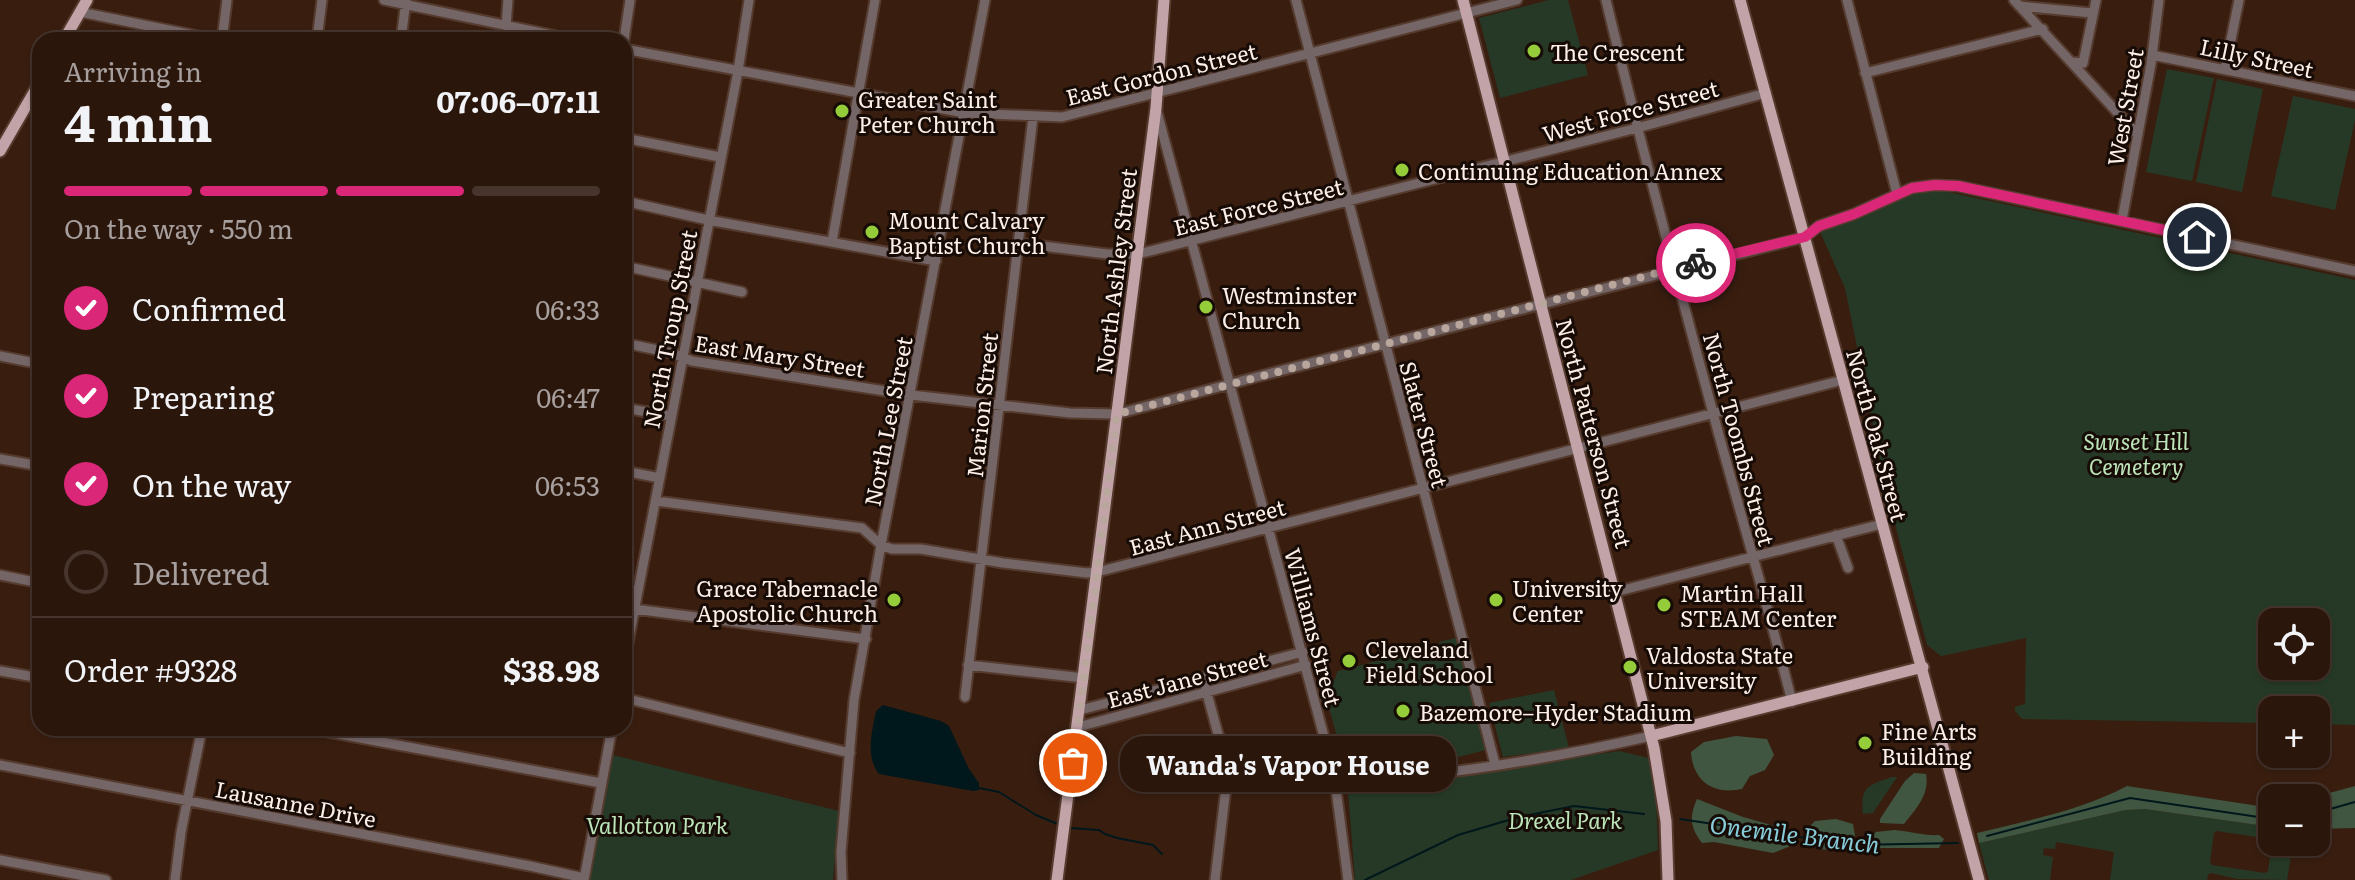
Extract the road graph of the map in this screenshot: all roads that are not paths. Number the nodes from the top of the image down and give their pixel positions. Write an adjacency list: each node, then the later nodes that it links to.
1 (87, 0): 22 (main road)
2 (227, 0): 29 (street)
3 (322, 0): 30 (street)
4 (384, 0): 20 (street)
5 (508, 0): 25 (street)
6 (630, 0): 33 (street)
7 (749, 0): 39 (street, North Troup Street)
8 (875, 0): 41 (street)
9 (985, 0): 47 (street, North Lee Street)
10 (1164, 0): 42 (main road, North Ashley Street)
11 (1296, 0): 35 (street, Slater Street)
12 (1463, 0): 23 (main road, North Patterson Street)
13 (1517, 0): 23 (street, East Gordon Street)
14 (1606, 0): 49 (street, North Toombs Street)
15 (1740, 0): 43 (main road, North Oak Street)
16 (1847, 0): 40 (street)
17 (2096, 0): 24 (street)
18 (2159, 0): 36 (street, West Street)
19 (2239, 0): 38 (street)
20 (406, 2): 25 (street); 31 (street)
21 (2016, 3): 24 (street); 26 (street)
22 (80, 12): 27 (main road); 28 (street)
23 (1467, 13): 35 (street, East Gordon Street); 54 (main road, North Patterson Street)
24 (2092, 13): 37 (street)
25 (506, 26): 32 (street)
26 (2043, 29): 37 (street); 40 (street)
27 (69, 32)
28 (180, 32)
29 (221, 32)
30 (318, 32)
31 (402, 32)
32 (536, 32)
33 (625, 32)
34 (632, 51): 39 (street, East Gordon Street)
35 (1310, 54): 42 (street, East Gordon Street); 56 (street, Slater Street)
36 (2152, 55): 38 (street, Lilly Street); 50 (street, West Street)
37 (2072, 62): 50 (street)
38 (2225, 69): 45 (street, Lilly Street)
39 (738, 71): 41 (street, East Gordon Street); 53 (street, North Troup Street)
40 (1865, 73): 55 (street)
41 (859, 93): 47 (street, East Gordon Street); 62 (street)
42 (1158, 93): 46 (main road, North Ashley Street); 48 (street, East Gordon Street)
43 (1766, 93): 49 (street, West Force Street); 60 (main road, North Oak Street)
44 (32, 96): 52 (main road)
45 (2355, 96)
46 (1156, 108): 61 (street, Williams Street); 64 (main road, North Ashley Street)
47 (965, 113): 48 (street, East Gordon Street); 65 (street, North Lee Street)
48 (1033, 117): 63 (street, Marion Street)
49 (1637, 128): 54 (street, West Force Street); 67 (street, North Toombs Street)
50 (2138, 135): 59 (street, West Street)
51 (632, 140): 53 (street)
52 (0, 151)
53 (720, 157): 58 (street, North Troup Street)
54 (1504, 161): 56 (street, East Force Street); 71 (main road, North Patterson Street)
55 (1897, 194): 59 (street, East Mary Street); 60 (street, East Mary Street)
56 (1348, 201): 61 (street, East Force Street); 73 (street, Slater Street)
57 (632, 203): 58 (street)
58 (708, 220): 62 (street); 69 (street, North Troup Street)
59 (2122, 220): 68 (street, East Mary Street)
60 (1805, 237): 67 (street, East Mary Street); 77 (main road, North Oak Street)
61 (1194, 241): 64 (street, East Force Street); 78 (street, Williams Street)
62 (832, 242): 65 (street)
63 (1018, 243): 64 (street, East Force Street); 80 (street, Marion Street)
64 (1138, 254): 83 (main road, North Ashley Street)
65 (936, 261): 79 (street, North Lee Street)
66 (632, 268): 69 (street)
67 (1675, 269): 71 (street, East Mary Street); 82 (street, North Toombs Street)
68 (2355, 271)
69 (696, 282): 70 (street); 75 (street, North Troup Street)
70 (742, 292)
71 (1541, 305): 73 (street, East Mary Street); 85 (main road, North Patterson Street)
72 (632, 345): 75 (street, East Mary Street)
73 (1386, 345): 78 (street, East Mary Street); 90 (street, Slater Street)
74 (0, 356): 76 (street)
75 (682, 358): 79 (street, East Mary Street); 84 (street, North Troup Street)
76 (32, 362)
77 (1843, 380): 82 (street, East Ann Street); 92 (main road, North Oak Street)
78 (1231, 383): 83 (street, East Mary Street); 93 (street, Williams Street)
79 (911, 395): 80 (street, East Mary Street); 95 (street, North Lee Street)
80 (998, 404): 83 (street, East Mary Street); 97 (street, Marion Street)
81 (632, 409): 84 (street)
82 (1713, 413): 85 (street, East Ann Street); 96 (street, North Toombs Street)
83 (1117, 414): 99 (main road, North Ashley Street)
84 (671, 416): 89 (street, North Troup Street)
85 (1578, 448): 90 (street, East Ann Street); 104 (main road, North Patterson Street)
86 (0, 459): 87 (street)
87 (32, 465)
88 (632, 473): 89 (street)
89 (660, 478): 91 (street, North Troup Street)
90 (1423, 488): 93 (street, East Ann Street); 127 (street, Slater Street)
91 (656, 501): 95 (street, East Ann Street); 103 (street, North Troup Street)
92 (1882, 524): 94 (street); 111 (main road, North Oak Street)
93 (1269, 529): 99 (street, East Ann Street); 108 (street, Williams Street)
94 (1836, 535): 96 (street); 98 (street)
95 (881, 545): 97 (street, East Ann Street); 107 (street, North Lee Street)
96 (1753, 555): 104 (street); 119 (street, North Toombs Street)
97 (982, 560): 99 (street, East Ann Street); 109 (street, Marion Street)
98 (1848, 568)
99 (1097, 572): 114 (main road, North Ashley Street)
100 (0, 575): 101 (street)
101 (32, 581)
102 (632, 590): 103 (street)
103 (638, 591): 105 (street, North Troup Street)
104 (1615, 592): 125 (main road, North Patterson Street)
105 (634, 609): 106 (street, North Troup Street); 107 (street)
106 (632, 620)
107 (866, 639): 126 (street, North Lee Street)
108 (1303, 652): 110 (street, Williams Street); 115 (street, East Jane Street)
109 (968, 665): 114 (street); 117 (street, Marion Street)
110 (1306, 665): 116 (street, East Jane Street); 129 (street, Williams Street)
111 (1923, 667): 119 (main road); 143 (main road, North Oak Street)
112 (0, 671): 113 (street)
113 (32, 677)
114 (1084, 678): 120 (main road, North Ashley Street)
115 (1203, 679): 116 (street); 120 (street, East Jane Street)
116 (1207, 692): 121 (street, East Jane Street); 140 (street)
117 (965, 697)
118 (632, 700): 126 (street)
119 (1792, 702): 125 (main road)
120 (1080, 710): 121 (main road, North Ashley Street)
121 (1078, 727): 139 (main road, North Ashley Street)
122 (200, 736): 131 (street)
123 (350, 736): 130 (street)
124 (610, 736): 130 (street)
125 (1651, 736): 127 (street); 142 (main road, North Patterson Street)
126 (850, 753): 132 (street, North Lee Street)
127 (1495, 764): 129 (street)
128 (0, 765): 131 (street, Lausanne Drive)
129 (1336, 781): 141 (street, Williams Street)
130 (601, 783): 134 (street)
131 (188, 801): 134 (street, Lausanne Drive); 136 (street)
132 (841, 852): 137 (street, North Lee Street); 138 (street, North Lee Street)
133 (0, 860): 135 (street)
134 (584, 879)
135 (106, 880)
136 (175, 880)
137 (835, 880)
138 (842, 880)
139 (1057, 880)
140 (1215, 880)
141 (1348, 880)
142 (1668, 880)
143 (1979, 880)

